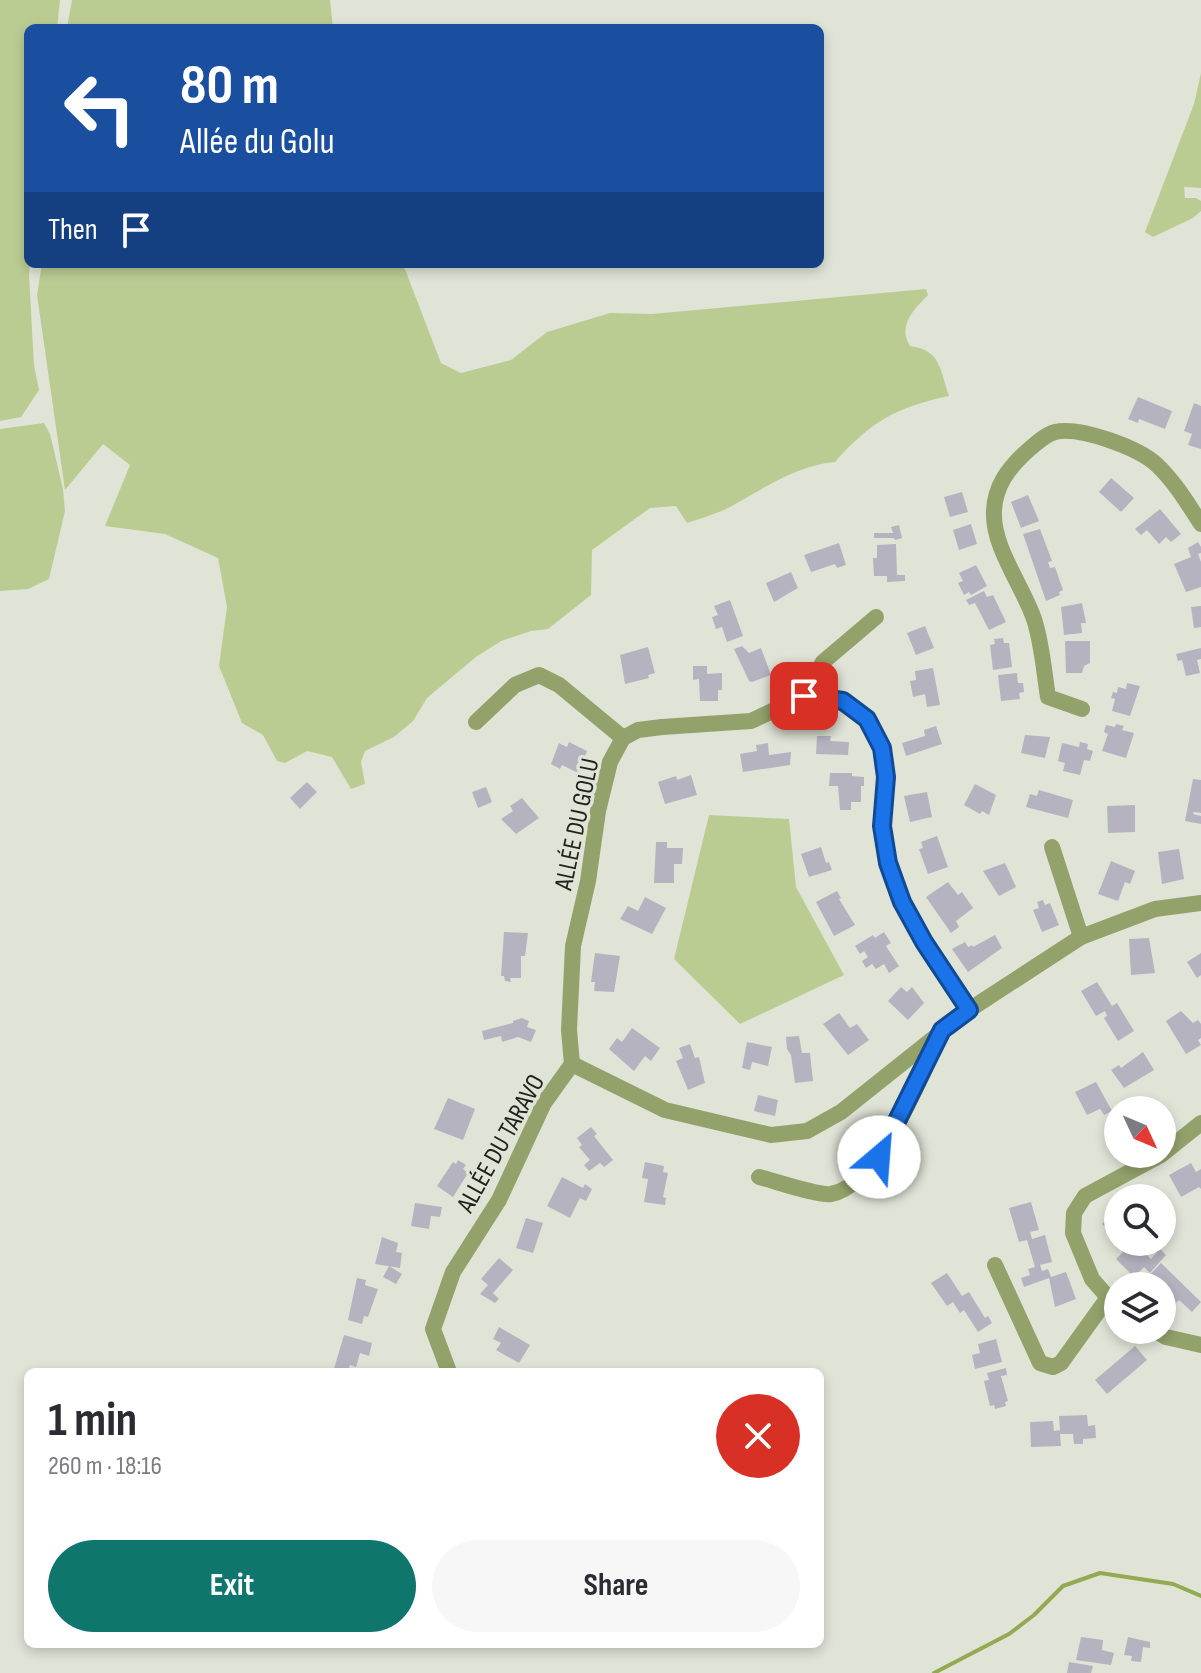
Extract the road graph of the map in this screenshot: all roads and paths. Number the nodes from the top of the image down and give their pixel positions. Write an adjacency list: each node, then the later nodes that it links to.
1 (1201, 524): 4 (street)
2 (876, 617): 3 (street)
3 (804, 696): 6 (street, ALLÉE DU GOLU); 10 (street)
4 (1082, 709)
5 (476, 722): 6 (street)
6 (623, 738): 12 (street, ALLÉE DU GOLU)
7 (1052, 847): 9 (street)
8 (1201, 903): 9 (street, ALLÉE DU TARAVO)
9 (1081, 937): 10 (street, ALLÉE DU TARAVO)
10 (969, 1010): 11 (street, ALLÉE DU TARAVO)
11 (942, 1030): 12 (street, ALLÉE DU TARAVO); 14 (street)
12 (572, 1064): 20 (street, ALLÉE DU TARAVO)
13 (1201, 1123): 16 (street)
14 (759, 1177)
15 (995, 1265): 17 (street)
16 (1104, 1294)
17 (1104, 1313)
18 (1176, 1339): 19 (street)
19 (1201, 1345)
20 (448, 1368)

